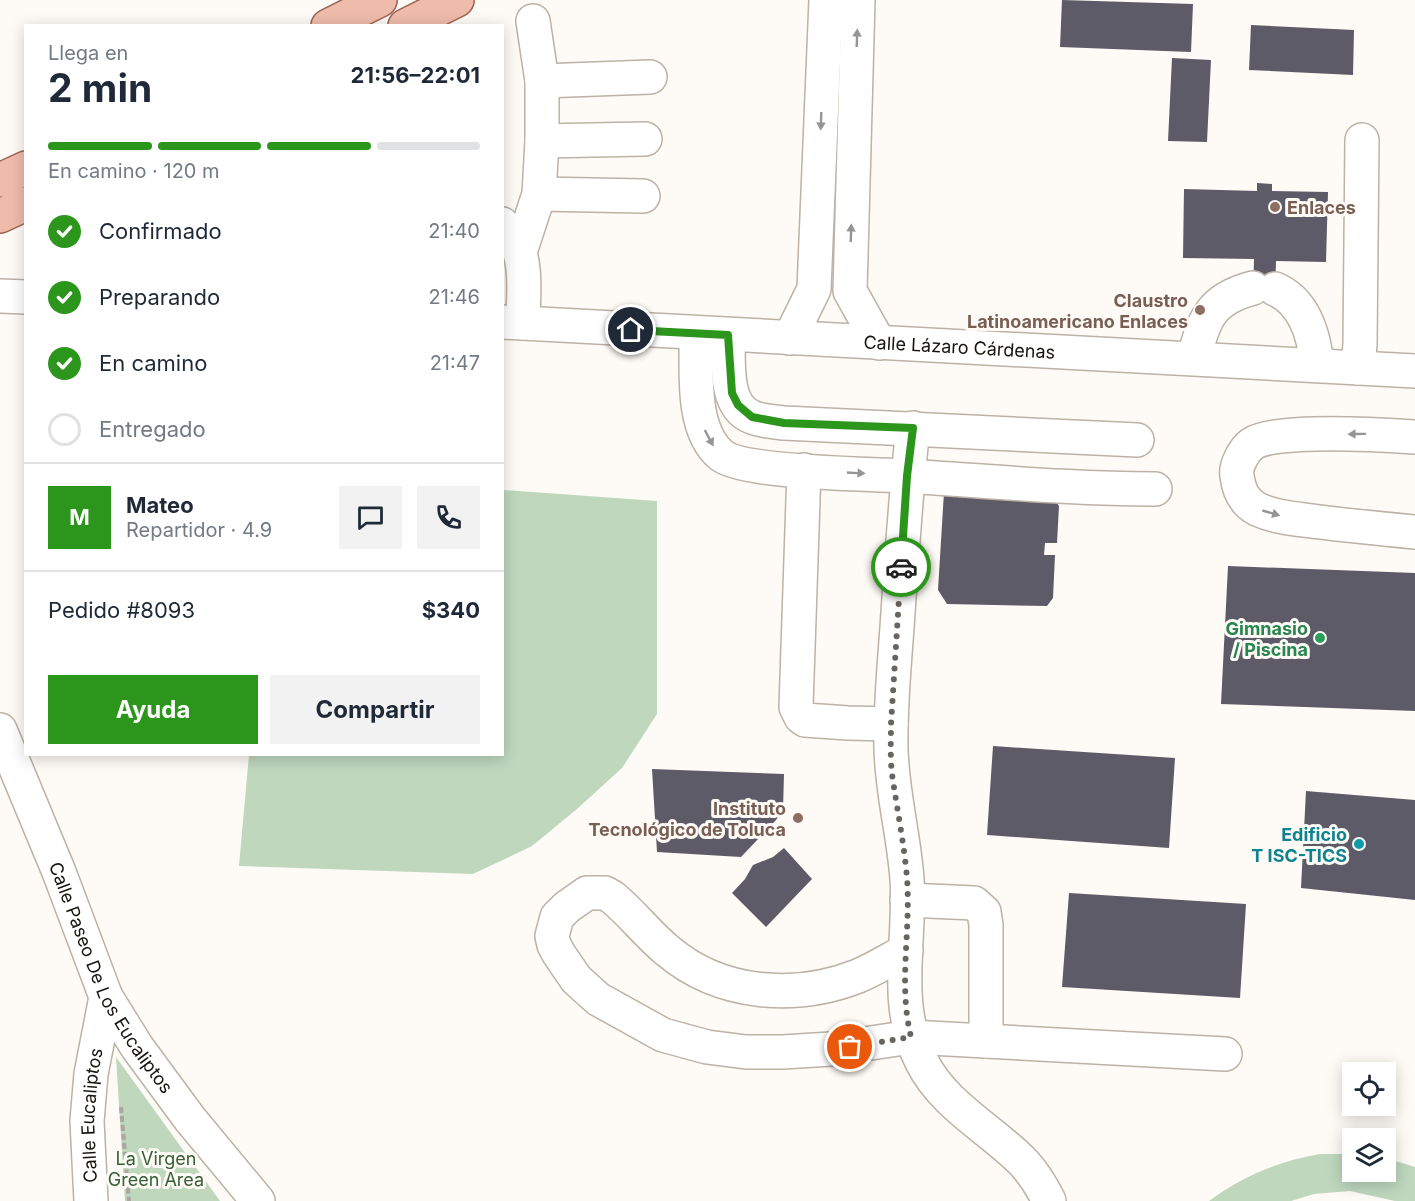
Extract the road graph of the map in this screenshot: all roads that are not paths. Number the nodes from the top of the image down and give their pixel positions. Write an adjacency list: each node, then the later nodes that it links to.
1 (380, 0): 6 (main road)
2 (458, 0): 7 (main road)
3 (826, 0): 9 (street)
4 (858, 0): 10 (street, one-way to 4)
5 (532, 21): 11 (street)
6 (332, 24)
7 (409, 24)
8 (650, 76): 11 (street)
9 (823, 77): 10 (street); 27 (street, one-way to 27)
10 (856, 79): 28 (street, one-way to 10)
11 (542, 81): 14 (street)
12 (645, 139): 14 (street)
13 (1362, 140): 31 (street)
14 (542, 141): 17 (street)
15 (24, 169): 16 (main road)
16 (0, 180)
17 (539, 194): 18 (street); 22 (street)
18 (643, 196)
19 (24, 205): 20 (main road)
20 (0, 216)
21 (504, 226): 22 (street)
22 (520, 252): 25 (street)
23 (0, 296): 24 (street)
24 (24, 297)
25 (513, 323): 26 (street, Calle Lázaro Cárdenas)
26 (712, 334): 27 (street, Calle Lázaro Cárdenas); 33 (street); 36 (street, one-way to 36)
27 (790, 338): 28 (street, Calle Lázaro Cárdenas)
28 (879, 342): 29 (street, Calle Lázaro Cárdenas)
29 (1194, 358): 30 (street, Calle Lázaro Cárdenas); 30 (street)
30 (1317, 365): 31 (street, Calle Lázaro Cárdenas)
31 (1358, 368): 32 (street, Calle Lázaro Cárdenas)
32 (1415, 371)
33 (913, 428): 35 (street); 37 (street)
34 (1415, 437): 39 (street, one-way to 39)
35 (1137, 440)
36 (804, 470): 37 (street, one-way to 37); 40 (street)
37 (907, 476): 38 (street); 40 (street)
38 (1155, 489)
39 (1415, 532)
40 (891, 724): 42 (street)
41 (0, 730): 44 (street, Calle Paseo De Los Eucaliptos)
42 (907, 900): 43 (street); 46 (street)
43 (906, 951): 45 (street); 45 (street)
44 (106, 997): 48 (street, Calle Eucaliptos); 49 (street, Calle Paseo De Los Eucaliptos)
45 (911, 1037): 46 (street); 50 (street)
46 (986, 1041): 47 (street)
47 (1225, 1054)
48 (92, 1201)
49 (258, 1201)
50 (1049, 1201)

